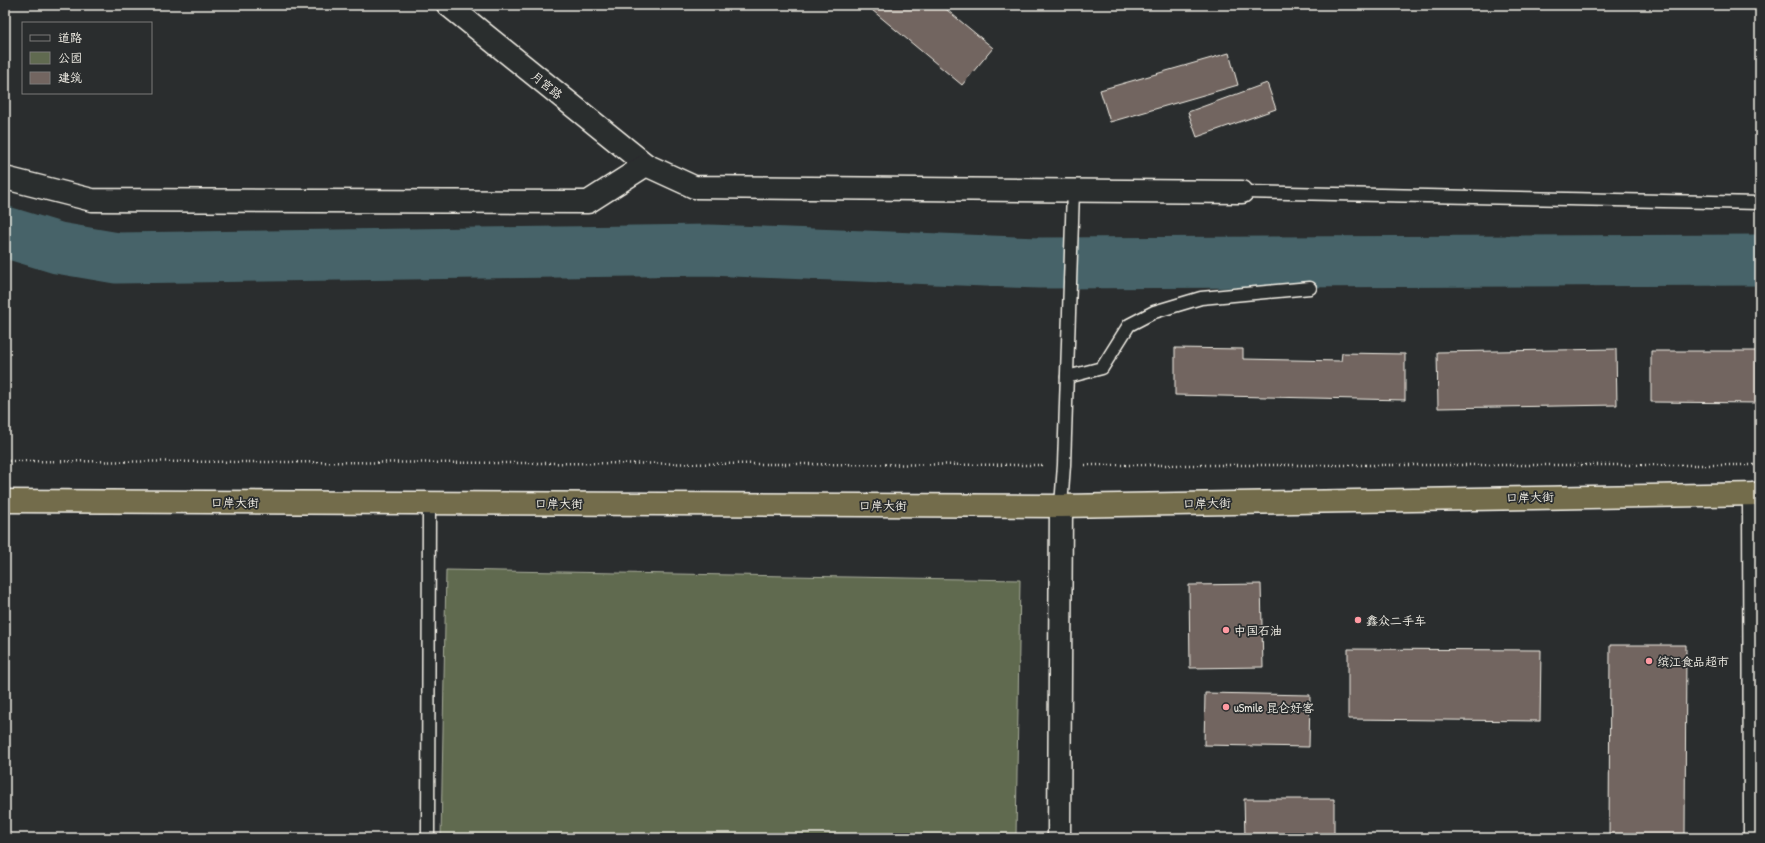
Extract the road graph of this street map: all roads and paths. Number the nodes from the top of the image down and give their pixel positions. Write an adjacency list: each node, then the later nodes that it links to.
1 (448, 5): 2 (street, 月宫路)
2 (646, 165): 3 (street); 4 (street, 月宫路)
3 (5, 178)
4 (1073, 191): 5 (street, 月宫路); 8 (lane)
5 (1242, 192): 6 (lane)
6 (1760, 203)
7 (1310, 288): 8 (lane)
8 (1067, 377): 10 (lane)
9 (5, 461): 10 (path)
10 (1064, 465): 11 (path); 15 (lane)
11 (1760, 465)
12 (1757, 494): 15 (highway, 口岸大街); 18 (street)
13 (5, 501): 14 (highway, 口岸大街)
14 (429, 503): 15 (highway, 口岸大街); 16 (lane)
15 (1061, 506): 17 (street)
16 (428, 838)
17 (1058, 838)
18 (1754, 838)

